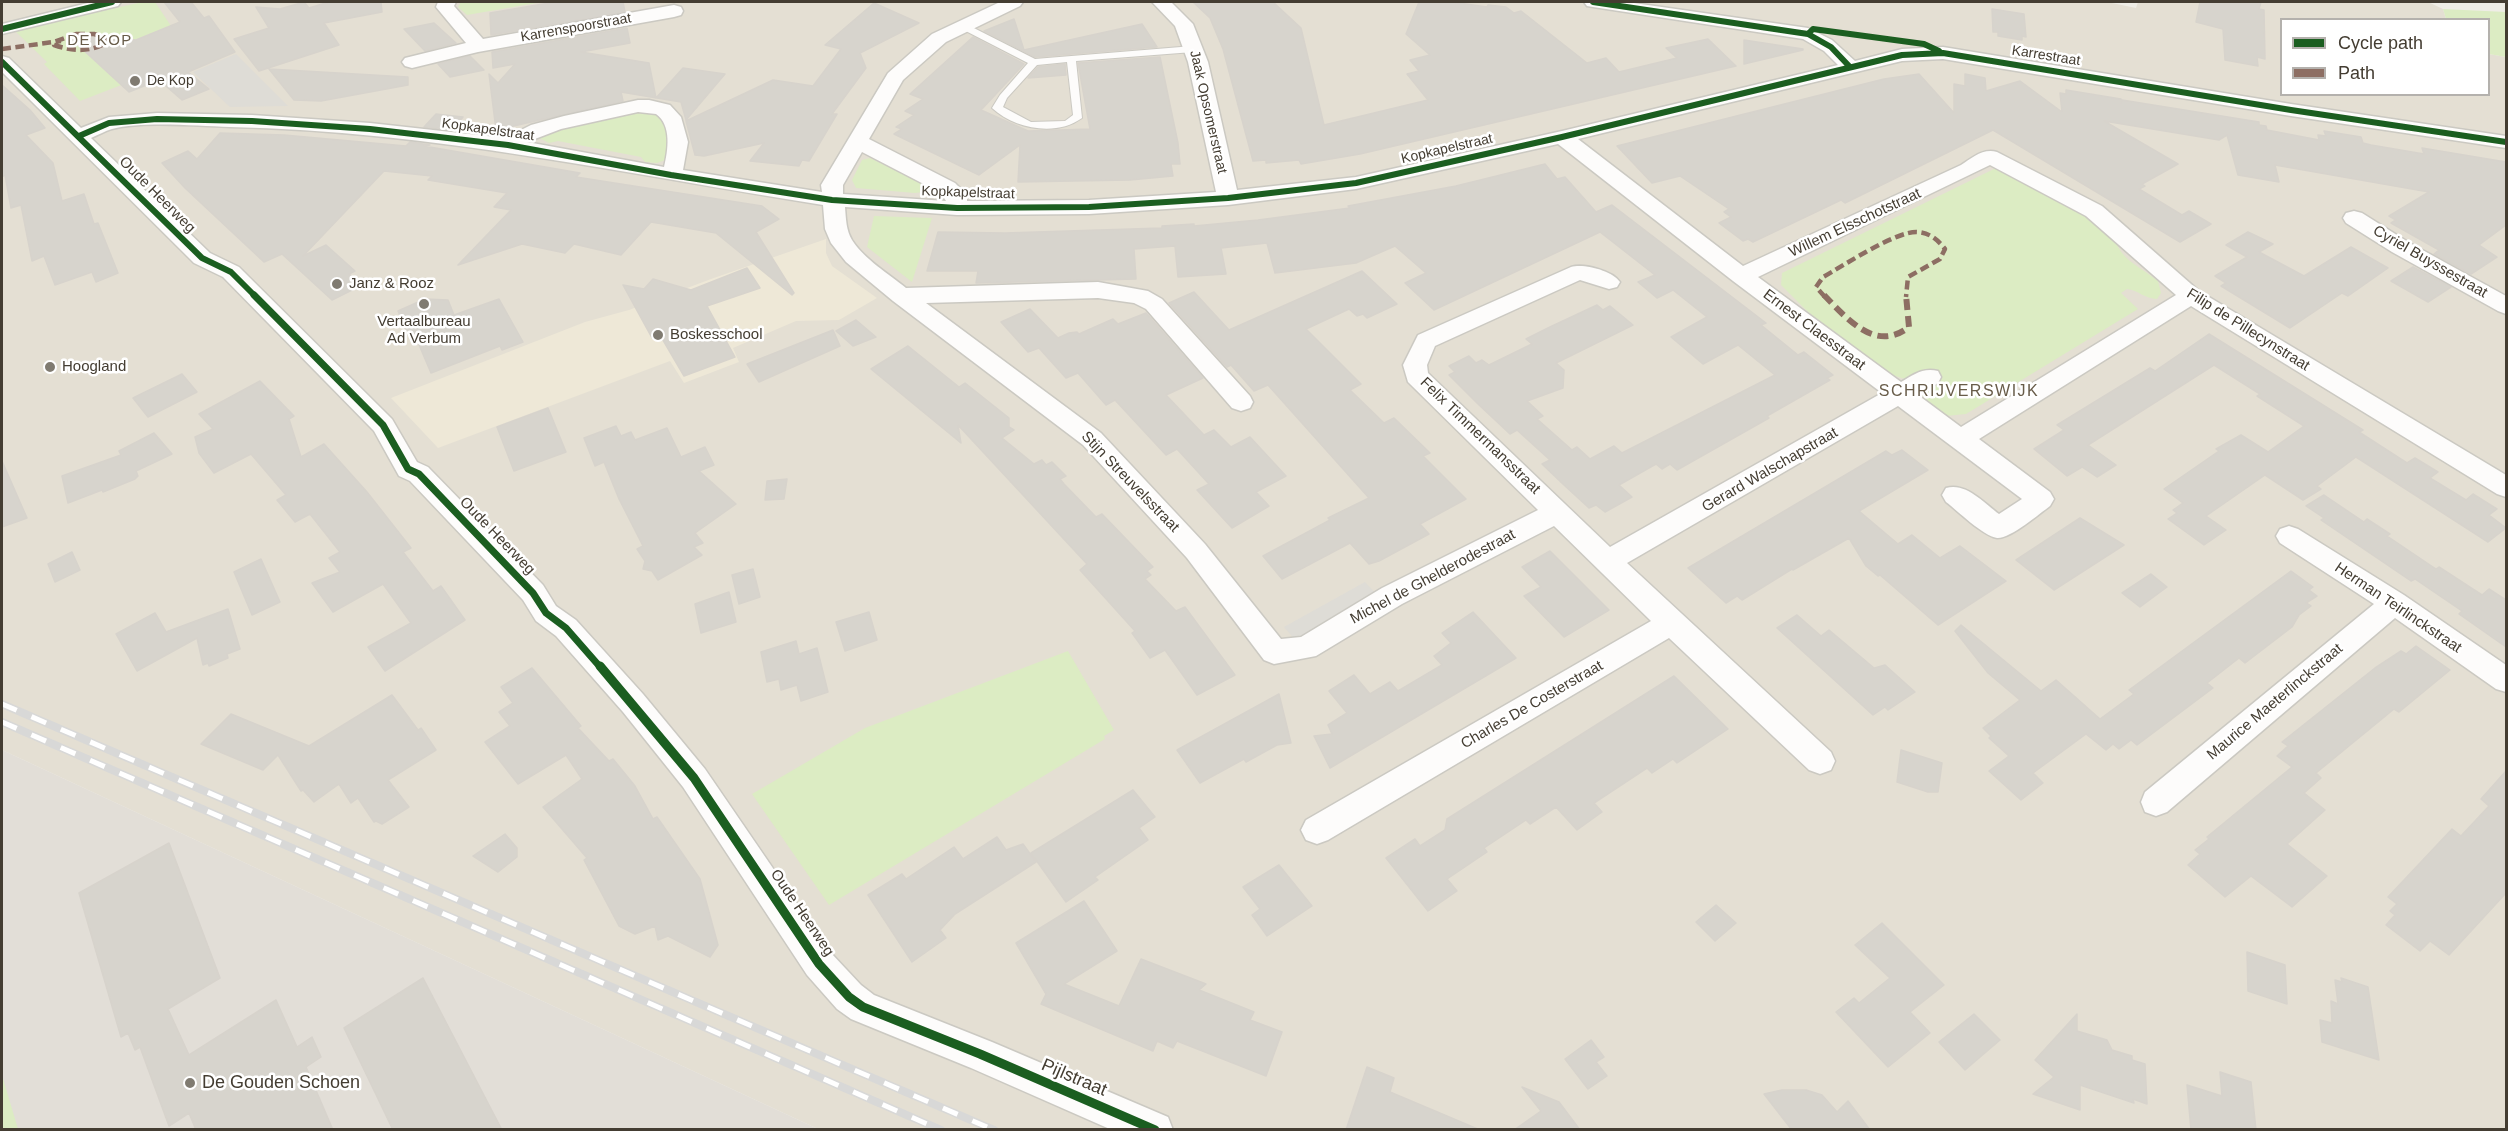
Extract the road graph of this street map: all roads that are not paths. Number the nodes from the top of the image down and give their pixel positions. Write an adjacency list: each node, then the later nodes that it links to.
1 (112, 2): 8 (street)
2 (447, 2): 9 (street)
3 (1014, 2): 7 (street)
4 (1161, 2): 10 (street, Jaak Opsomerstraat)
5 (1593, 2): 15 (street)
6 (674, 11): 9 (street, Karrenspoorstraat)
7 (962, 25): 14 (lane); 18 (street)
8 (2, 29)
9 (478, 45): 13 (street, Karrenspoorstraat)
10 (1193, 49): 11 (lane); 23 (street, Jaak Opsomerstraat)
11 (1071, 59): 14 (lane); 14 (lane)
12 (2, 62): 17 (street, Oude Heerweg)
13 (412, 62)
14 (1034, 62)
15 (1849, 66): 16 (street, Kopkapelstraat); 19 (street, Karrestraat)
16 (1562, 137): 23 (street, Kopkapelstraat); 27 (street, Ernest Claesstraat)
17 (84, 140): 20 (street, Kopkapelstraat); 48 (street, Oude Heerweg)
18 (858, 142): 24 (street); 25 (street)
19 (2506, 142)
20 (508, 145): 22 (street, Kopkapelstraat); 22 (street, Kopkapelstraat)
21 (1968, 169): 27 (street, Willem Elsschotstraat); 30 (street, Filip de Pillecynstraat)
22 (671, 175): 24 (street, Kopkapelstraat)
23 (1228, 198): 25 (street, Kopkapelstraat)
24 (832, 200): 25 (street, Kopkapelstraat); 29 (street, Stijn Streuvelsstraat)
25 (957, 208)
26 (2354, 218): 31 (street, Cyriel Buyssestraat)
27 (1742, 276): 33 (street, Ernest Claesstraat)
28 (1609, 282): 38 (street, Felix Timmermansstraat)
29 (901, 296): 34 (street); 43 (street, Stijn Streuvelsstraat)
30 (2191, 296): 35 (street); 36 (street, Filip de Pillecynstraat)
31 (2506, 306)
32 (1929, 377): 33 (street, Gerard Walschapstraat)
33 (1900, 395): 35 (street, Ernest Claesstraat); 40 (street, Gerard Walschapstraat)
34 (1241, 402)
35 (1960, 439): 37 (street, Ernest Claesstraat)
36 (2506, 487)
37 (1955, 495)
38 (1558, 512): 40 (street, Felix Timmermansstraat); 43 (street, Michel de Ghelderodestraat)
39 (2289, 536): 41 (street, Herman Teirlinckstraat)
40 (1609, 561): 42 (street)
41 (2394, 603): 44 (street, Herman Teirlinckstraat); 46 (street, Maurice Maeterlinckstraat)
42 (1671, 623): 45 (street); 47 (street, Charles De Costerstraat)
43 (1274, 652)
44 (2506, 681)
45 (1820, 761)
46 (2156, 802)
47 (1317, 830)
48 (980, 1054): 49 (street, Pijlstraat)
49 (1155, 1130)

